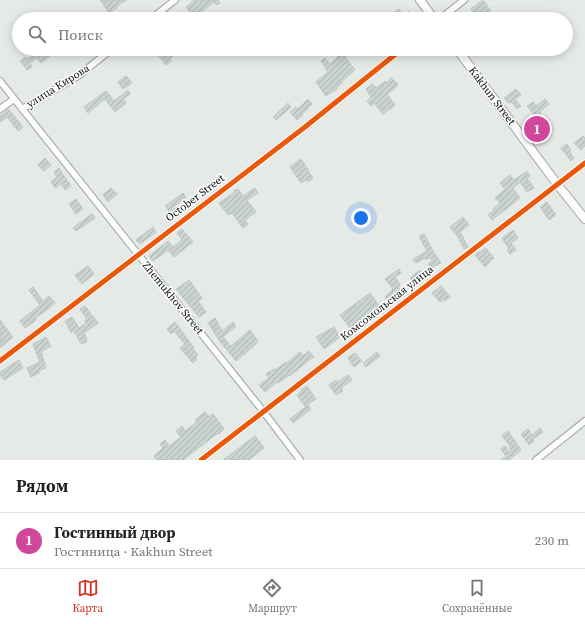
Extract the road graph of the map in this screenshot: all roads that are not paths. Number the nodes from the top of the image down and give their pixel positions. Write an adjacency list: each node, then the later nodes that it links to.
1 (175, 0): 4 (street)
2 (420, 0): 5 (street)
3 (464, 0): 6 (street)
4 (160, 12)
5 (429, 12)
6 (449, 12)
7 (103, 56): 13 (street, улица Кирова)
8 (393, 56): 17 (street, October Street)
9 (462, 56): 15 (street, Kakhun Street)
10 (0, 81): 11 (street, Zhemukhov Street)
11 (14, 99): 12 (street, улица Кирова); 13 (street, Zhemukhov Street)
12 (0, 109)
13 (22, 109): 17 (street, Zhemukhov Street)
14 (585, 163): 15 (street, Комсомольская улица)
15 (557, 184): 16 (street, Kakhun Street); 19 (street, Комсомольская улица)
16 (585, 219)
17 (138, 254): 18 (street, October Street); 19 (street, Zhemukhov Street)
18 (0, 361)
19 (263, 411): 21 (street, Комсомольская улица); 22 (street, Zhemukhov Street)
20 (585, 421): 23 (street)
21 (201, 460)
22 (300, 460)
23 (536, 460)

